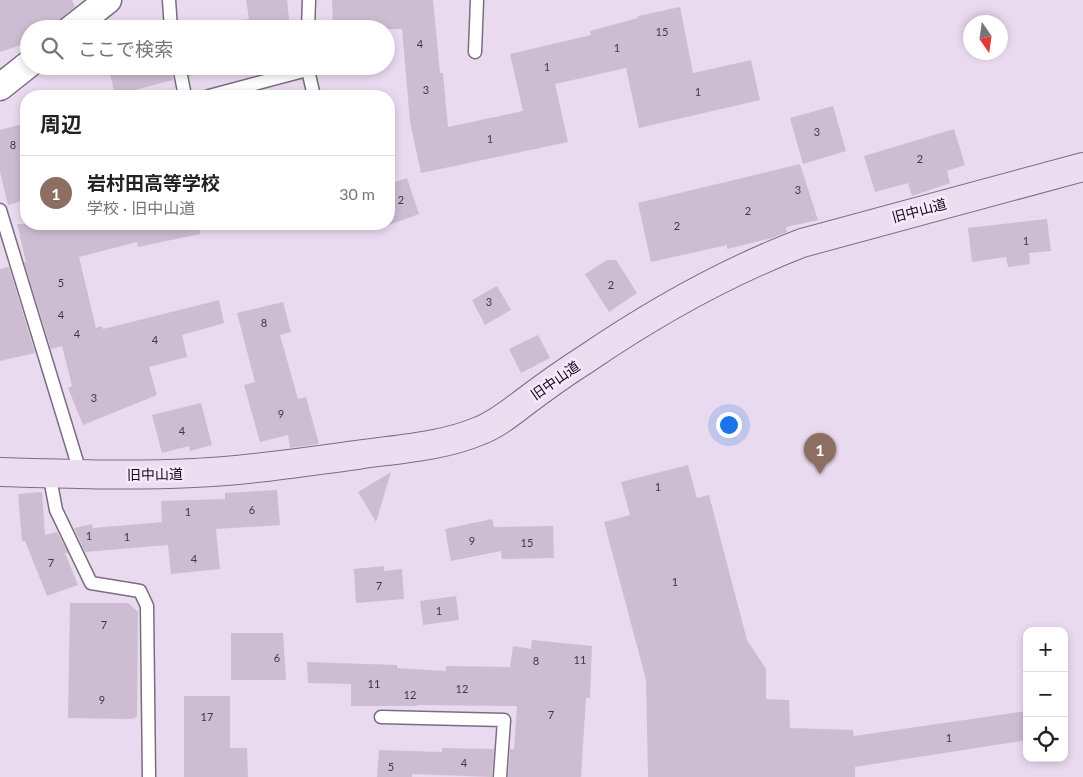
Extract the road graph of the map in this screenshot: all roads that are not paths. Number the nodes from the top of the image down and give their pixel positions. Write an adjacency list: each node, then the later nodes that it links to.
1 (108, 0): 5 (street)
2 (169, 0): 6 (lane)
3 (309, 0): 7 (lane)
4 (477, 0): 8 (lane)
5 (82, 20)
6 (170, 20)
7 (308, 20)
8 (475, 52)
9 (20, 71): 13 (street)
10 (181, 75): 14 (lane)
11 (282, 75): 15 (lane)
12 (309, 75): 16 (lane)
13 (0, 87)
14 (184, 90)
15 (230, 90)
16 (312, 90)
17 (1083, 167): 21 (main road, 旧中山道)
18 (0, 210): 21 (lane)
19 (0, 472): 20 (main road, 旧中山道)
20 (49, 473): 21 (main road, 旧中山道); 23 (lane)
21 (81, 475)
22 (381, 717): 24 (lane)
23 (148, 777)
24 (500, 777)

